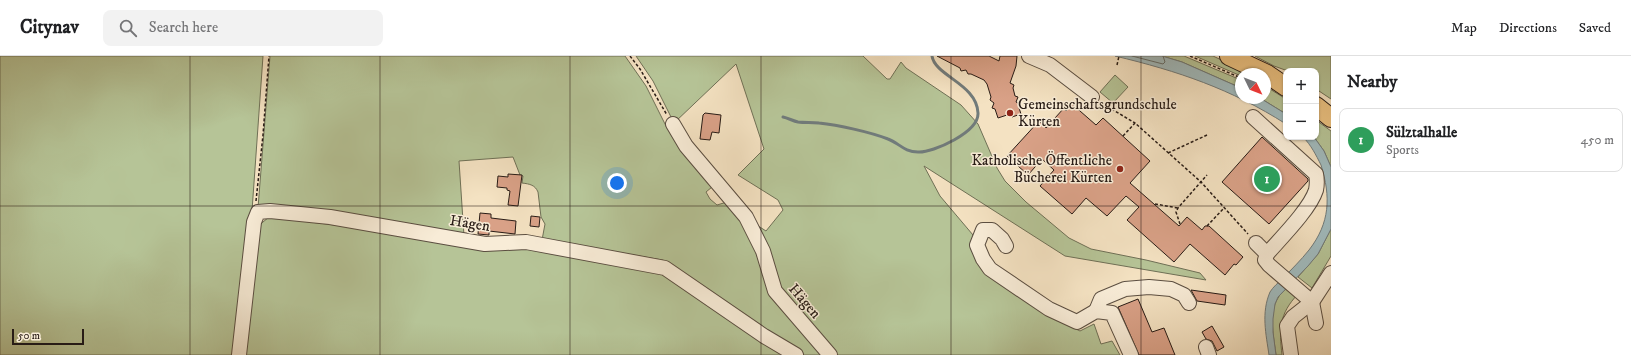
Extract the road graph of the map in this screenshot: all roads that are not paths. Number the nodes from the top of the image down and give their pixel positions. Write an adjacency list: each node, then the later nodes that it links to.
1 (1028, 56): 4 (lane)
2 (1229, 56): 3 (main road)
3 (1283, 85)
4 (1092, 97)
5 (1319, 108): 7 (main road)
6 (1254, 117): 11 (lane)
7 (1331, 118)
8 (673, 124): 19 (lane, Hägen)
9 (1256, 243): 11 (lane)
10 (1006, 246): 15 (lane)
11 (1267, 254): 13 (lane)
12 (1331, 273): 13 (lane)
13 (1309, 300): 16 (lane); 21 (lane)
14 (1189, 303): 15 (lane)
15 (1096, 311): 20 (lane)
16 (1316, 324)
17 (240, 355): 18 (lane, Hägen)
18 (796, 355)
19 (830, 355)
20 (1131, 355)
21 (1291, 355)

